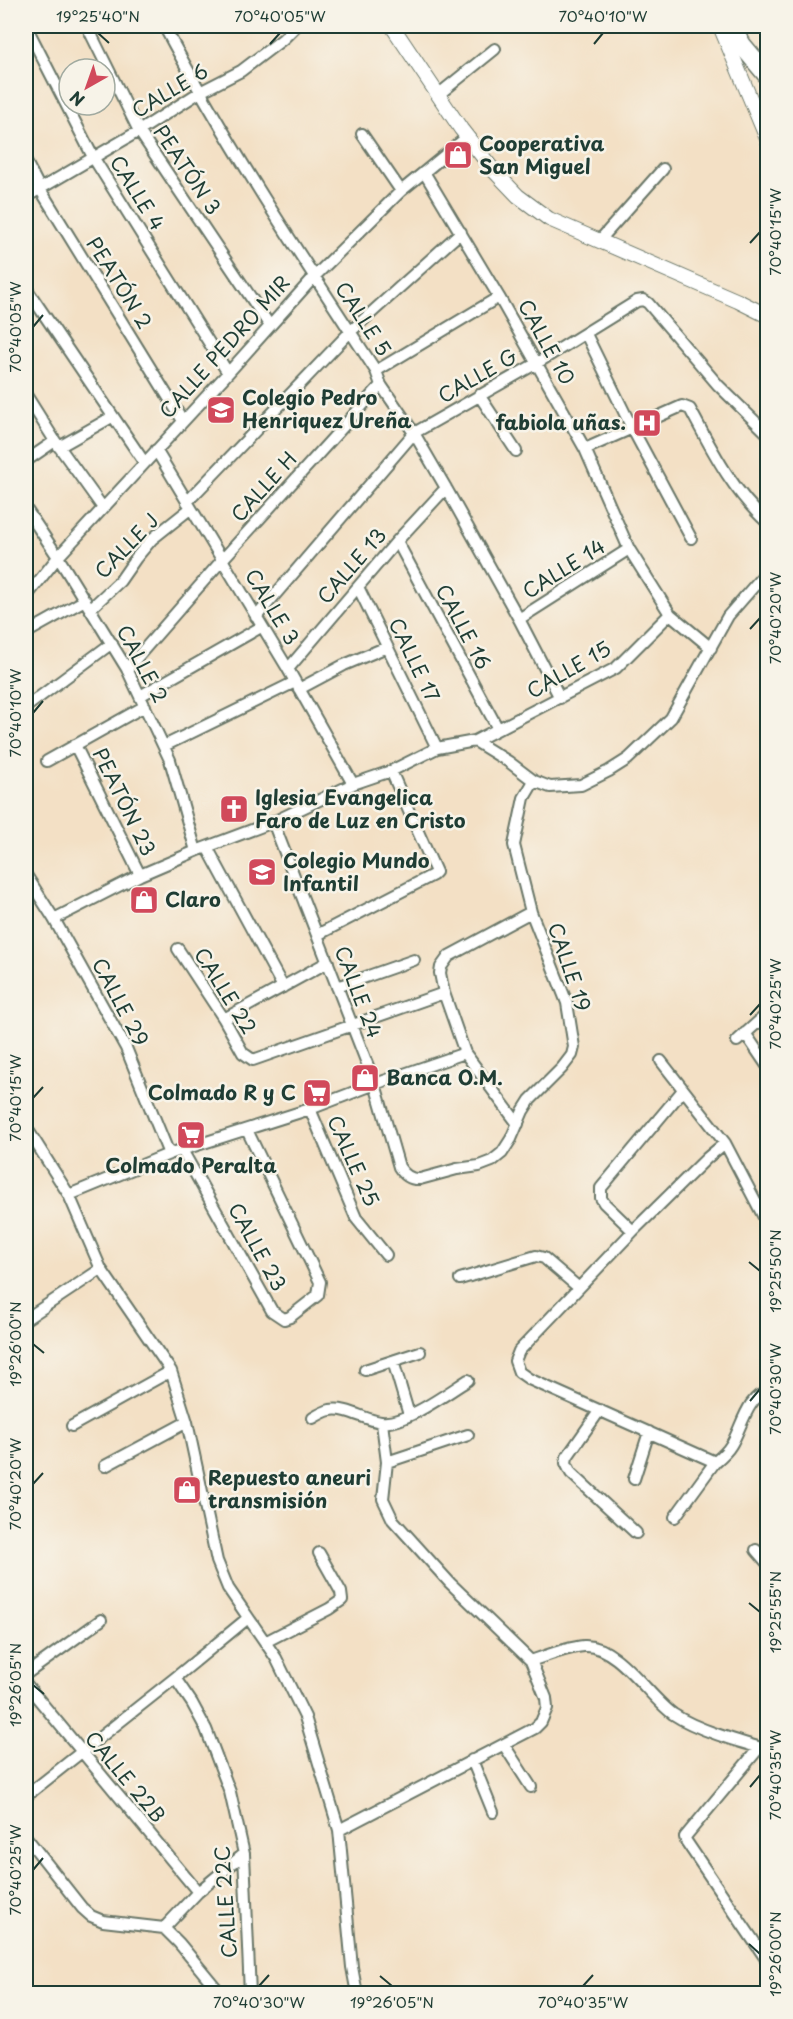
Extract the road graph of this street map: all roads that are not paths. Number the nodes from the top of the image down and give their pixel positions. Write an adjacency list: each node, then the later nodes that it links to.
1 (26, 26): 16 (street, CALLE 4)
2 (87, 26): 12 (street, PEATÓN 3)
3 (164, 26): 10 (street, CALLE 5)
4 (296, 26): 10 (street, CALLE 6)
5 (392, 26): 11 (street)
6 (720, 26): 15 (street)
7 (731, 26): 9 (main road)
8 (495, 50): 11 (street)
9 (768, 76)
10 (200, 92): 12 (street, CALLE 6); 25 (street, CALLE 5)
11 (438, 95): 14 (street)
12 (140, 131): 16 (street, CALLE 6); 29 (street, PEATÓN 3)
13 (362, 134): 21 (street)
14 (467, 137): 19 (street, CALLE PEDRO MIR); 24 (street)
15 (768, 141)
16 (93, 157): 20 (street, CALLE 6); 34 (street, CALLE 4)
17 (26, 162): 20 (street, PEATÓN 2)
18 (663, 169): 24 (street)
19 (424, 172): 21 (street, CALLE PEDRO MIR); 23 (street, CALLE 10)
20 (40, 189): 22 (street, CALLE 6); 39 (street, PEATÓN 2)
21 (401, 191): 25 (street, CALLE PEDRO MIR)
22 (26, 197)
23 (461, 232): 27 (street, CALLE 10); 30 (street, CALLE J)
24 (600, 241): 28 (street)
25 (314, 277): 29 (street, CALLE PEDRO MIR); 30 (street, CALLE 5)
26 (26, 288): 38 (street)
27 (499, 297): 32 (street, CALLE 10); 33 (street)
28 (768, 316)
29 (270, 326): 34 (street, CALLE PEDRO MIR)
30 (350, 332): 33 (street, CALLE 5); 50 (street, CALLE J)
31 (586, 334): 32 (street, CALLE G); 40 (street); 42 (street, CALLE G)
32 (537, 363): 37 (street, CALLE G); 44 (street, CALLE 10)
33 (375, 371): 35 (street, CALLE 5)
34 (228, 373): 39 (street, CALLE PEDRO MIR)
35 (381, 385): 41 (street, CALLE 5); 58 (street, CALLE H)
36 (26, 395): 43 (street)
37 (479, 395): 41 (street, CALLE G); 46 (street)
38 (112, 417): 43 (street); 48 (street)
39 (183, 421): 45 (street, CALLE PEDRO MIR)
40 (632, 428): 44 (street); 53 (street); 54 (street)
41 (414, 433): 49 (street, CALLE 5); 65 (street, CALLE G)
42 (768, 434)
43 (57, 444): 47 (street); 51 (street)
44 (585, 448): 56 (street, CALLE 10)
45 (156, 450): 48 (street, CALLE PEDRO MIR); 50 (street, CALLE 3)
46 (516, 451)
47 (26, 461)
48 (144, 462): 51 (street, CALLE PEDRO MIR)
49 (446, 488): 55 (street, CALLE 13); 64 (street, CALLE 5)
50 (189, 505): 58 (street, CALLE 3); 62 (street, CALLE J)
51 (103, 508): 57 (street, CALLE PEDRO MIR)
52 (26, 509): 57 (street, CALLE 2)
53 (768, 523)
54 (692, 538)
55 (397, 541): 60 (street, CALLE 13); 76 (street, CALLE 16)
56 (629, 549): 63 (street, CALLE 10); 64 (street, CALLE 14)
57 (58, 557): 61 (street, CALLE PEDRO MIR); 62 (street, CALLE 2)
58 (223, 559): 65 (street, CALLE 3); 70 (street, CALLE H)
59 (768, 570): 69 (street)
60 (358, 587): 68 (street, CALLE 17); 71 (street, CALLE 13)
61 (26, 597)
62 (88, 605): 66 (street, CALLE J); 67 (street, CALLE 2)
63 (670, 614): 69 (street, CALLE 10); 73 (street, CALLE 15)
64 (519, 619): 73 (street, CALLE 5)
65 (259, 622): 71 (street, CALLE 3); 74 (street, CALLE G)
66 (26, 633)
67 (112, 643): 70 (street, CALLE 2); 75 (street)
68 (387, 647): 72 (street); 80 (street, CALLE 17)
69 (711, 648): 83 (street)
70 (127, 669): 74 (street, CALLE 2)
71 (288, 669): 72 (street, CALLE 3)
72 (297, 686): 79 (street); 84 (street, CALLE 3)
73 (560, 698): 76 (street, CALLE 15)
74 (142, 701): 78 (street, CALLE G); 79 (street, CALLE 2)
75 (26, 707)
76 (498, 729): 77 (street, CALLE 15)
77 (475, 741): 80 (street, CALLE 15); 83 (street)
78 (75, 745): 81 (street, CALLE G); 88 (street, PEATÓN 23)
79 (164, 746): 86 (street, CALLE 2)
80 (437, 748): 82 (street, CALLE 15)
81 (47, 761)
82 (391, 771): 84 (street, CALLE 15); 91 (street)
83 (534, 781): 89 (street, CALLE 19)
84 (353, 784): 85 (street, CALLE 15)
85 (273, 822): 86 (street, CALLE 15); 91 (street, CALLE 24)
86 (201, 849): 88 (street, CALLE 15); 95 (street, CALLE 2)
87 (26, 875): 90 (street, CALLE 29)
88 (140, 875): 90 (street, CALLE 15)
89 (531, 912): 97 (street); 107 (street, CALLE 19)
90 (54, 919): 112 (street, CALLE 29)
91 (317, 935): 94 (street, CALLE 24)
92 (178, 949): 99 (street, CALLE 22)
93 (414, 960): 96 (street)
94 (328, 962): 95 (street); 96 (street, CALLE 24)
95 (283, 987): 99 (street)
96 (337, 987): 100 (street, CALLE 24)
97 (444, 993): 100 (street, CALLE 22); 101 (street)
98 (768, 1013): 103 (street)
99 (224, 1019): 100 (street, CALLE 22)
100 (351, 1025): 104 (street, CALLE 24)
101 (465, 1053): 104 (street); 107 (street)
102 (661, 1061): 105 (street)
103 (768, 1067)
104 (375, 1084): 106 (street); 113 (street, CALLE 24)
105 (683, 1090): 110 (street); 116 (street)
106 (310, 1109): 109 (street); 117 (street, CALLE 25)
107 (518, 1124): 113 (street, CALLE 19)
108 (26, 1127): 114 (street)
109 (247, 1130): 111 (street); 111 (street, CALLE 23)
110 (725, 1143): 115 (street); 116 (street)
111 (182, 1149): 112 (street)
112 (170, 1154): 114 (street)
113 (407, 1176)
114 (69, 1195): 118 (street)
115 (768, 1225)
116 (633, 1231): 120 (street)
117 (386, 1255)
118 (101, 1269): 121 (street); 125 (street)
119 (460, 1278): 120 (street)
120 (579, 1288): 128 (street)
121 (26, 1319)
122 (420, 1352): 123 (street)
123 (393, 1361): 124 (street); 129 (street)
124 (365, 1370)
125 (171, 1371): 131 (street); 133 (street)
126 (468, 1380): 129 (street)
127 (768, 1393): 137 (street)
128 (600, 1410): 134 (street); 141 (street)
129 (409, 1415): 132 (street)
130 (313, 1418): 132 (street)
131 (187, 1422): 138 (street); 145 (street)
132 (382, 1423): 136 (street)
133 (72, 1426)
134 (649, 1432): 137 (street); 139 (street)
135 (468, 1435): 136 (street)
136 (387, 1462): 148 (street)
137 (715, 1462): 140 (street)
138 (105, 1466)
139 (634, 1479)
140 (675, 1517)
141 (636, 1533)
142 (756, 1550): 144 (street)
143 (320, 1553): 147 (street)
144 (768, 1564)
145 (248, 1617): 147 (street); 150 (street)
146 (101, 1620): 149 (street)
147 (265, 1642): 159 (street)
148 (531, 1661): 152 (street); 153 (street)
149 (26, 1674)
150 (175, 1678): 154 (street); 161 (street, CALLE 22C)
151 (26, 1684): 154 (street, CALLE 22B)
152 (504, 1745): 155 (street); 156 (street)
153 (763, 1749): 164 (street)
154 (81, 1752): 157 (street); 162 (street, CALLE 22B)
155 (472, 1760): 158 (street); 159 (street)
156 (531, 1786)
157 (26, 1796)
158 (493, 1812)
159 (339, 1830): 167 (street)
160 (26, 1837): 163 (street)
161 (244, 1854): 162 (street); 166 (street, CALLE 22C)
162 (198, 1892): 163 (street)
163 (164, 1928): 165 (street)
164 (768, 1962)
165 (221, 1994)
166 (250, 1994)
167 (357, 1994)

